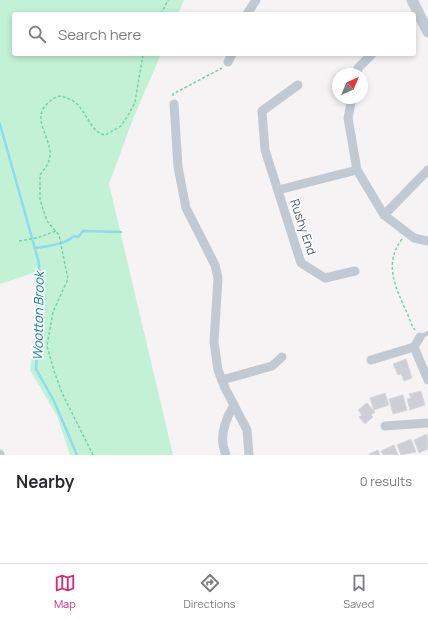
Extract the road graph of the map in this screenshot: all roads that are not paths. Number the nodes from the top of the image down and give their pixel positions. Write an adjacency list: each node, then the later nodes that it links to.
1 (256, 0): 3 (street)
2 (412, 0): 4 (street)
3 (249, 12)
4 (415, 12)
5 (418, 21): 6 (street)
6 (428, 32)
7 (370, 56): 8 (street)
8 (358, 68)
9 (298, 85): 14 (street, Rushy End)
10 (174, 104): 22 (street)
11 (351, 104): 12 (street)
12 (357, 170): 14 (street, Rushy End); 15 (street)
13 (428, 170): 15 (street)
14 (278, 190): 17 (street, Rushy End)
15 (384, 215): 16 (street)
16 (428, 241)
17 (356, 272)
18 (424, 335): 19 (street)
19 (414, 347): 21 (street); 23 (street)
20 (282, 357): 22 (street)
21 (371, 360)
22 (222, 380): 24 (street)
23 (428, 380)
24 (234, 405): 27 (street); 28 (street)
25 (428, 423): 26 (street)
26 (385, 426)
27 (226, 455)
28 (249, 455)

